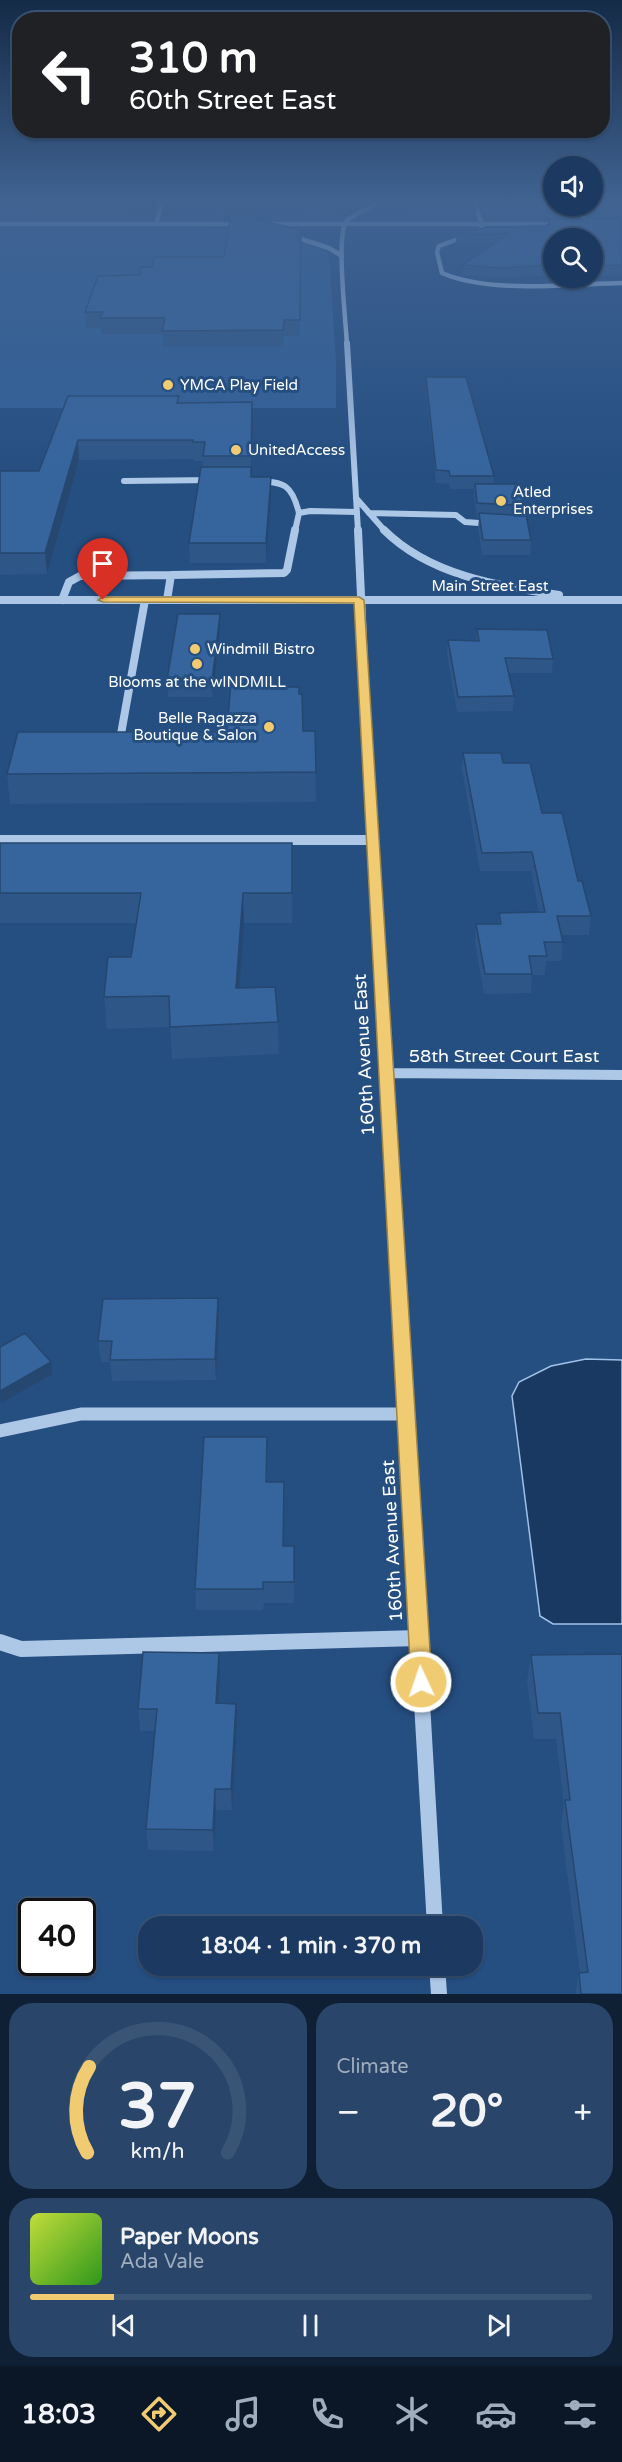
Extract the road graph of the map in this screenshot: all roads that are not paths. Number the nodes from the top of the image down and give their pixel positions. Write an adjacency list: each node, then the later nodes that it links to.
1 (344, 292): 5 (street, 160th Avenue East)
2 (220, 480): 4 (street)
3 (244, 480): 7 (street)
4 (124, 481)
5 (356, 498): 6 (street, 160th Avenue East); 8 (street)
6 (357, 512): 7 (street); 15 (street, 160th Avenue East)
7 (299, 513): 10 (street)
8 (369, 513): 9 (street); 16 (street)
9 (501, 524)
10 (171, 575): 12 (street); 14 (street)
11 (0, 600): 12 (street, Main Street East)
12 (62, 600): 13 (street, Main Street East)
13 (145, 600): 14 (street, Main Street East); 18 (street)
14 (167, 600): 15 (street, Main Street East)
15 (359, 600): 16 (street, Main Street East); 20 (street, 160th Avenue East)
16 (598, 600): 17 (street, Main Street East)
17 (622, 600)
18 (121, 734)
19 (0, 840): 20 (street)
20 (373, 840): 21 (street, 160th Avenue East)
21 (386, 1073): 22 (street, 58th Street Court East); 23 (street, 160th Avenue East)
22 (622, 1075)
23 (406, 1414): 24 (street); 25 (street, 160th Avenue East)
24 (0, 1431)
25 (419, 1638): 26 (street); 27 (street, 160th Avenue East)
26 (0, 1642)
27 (434, 1916)
28 (438, 1976): 29 (street)
29 (439, 1994)

